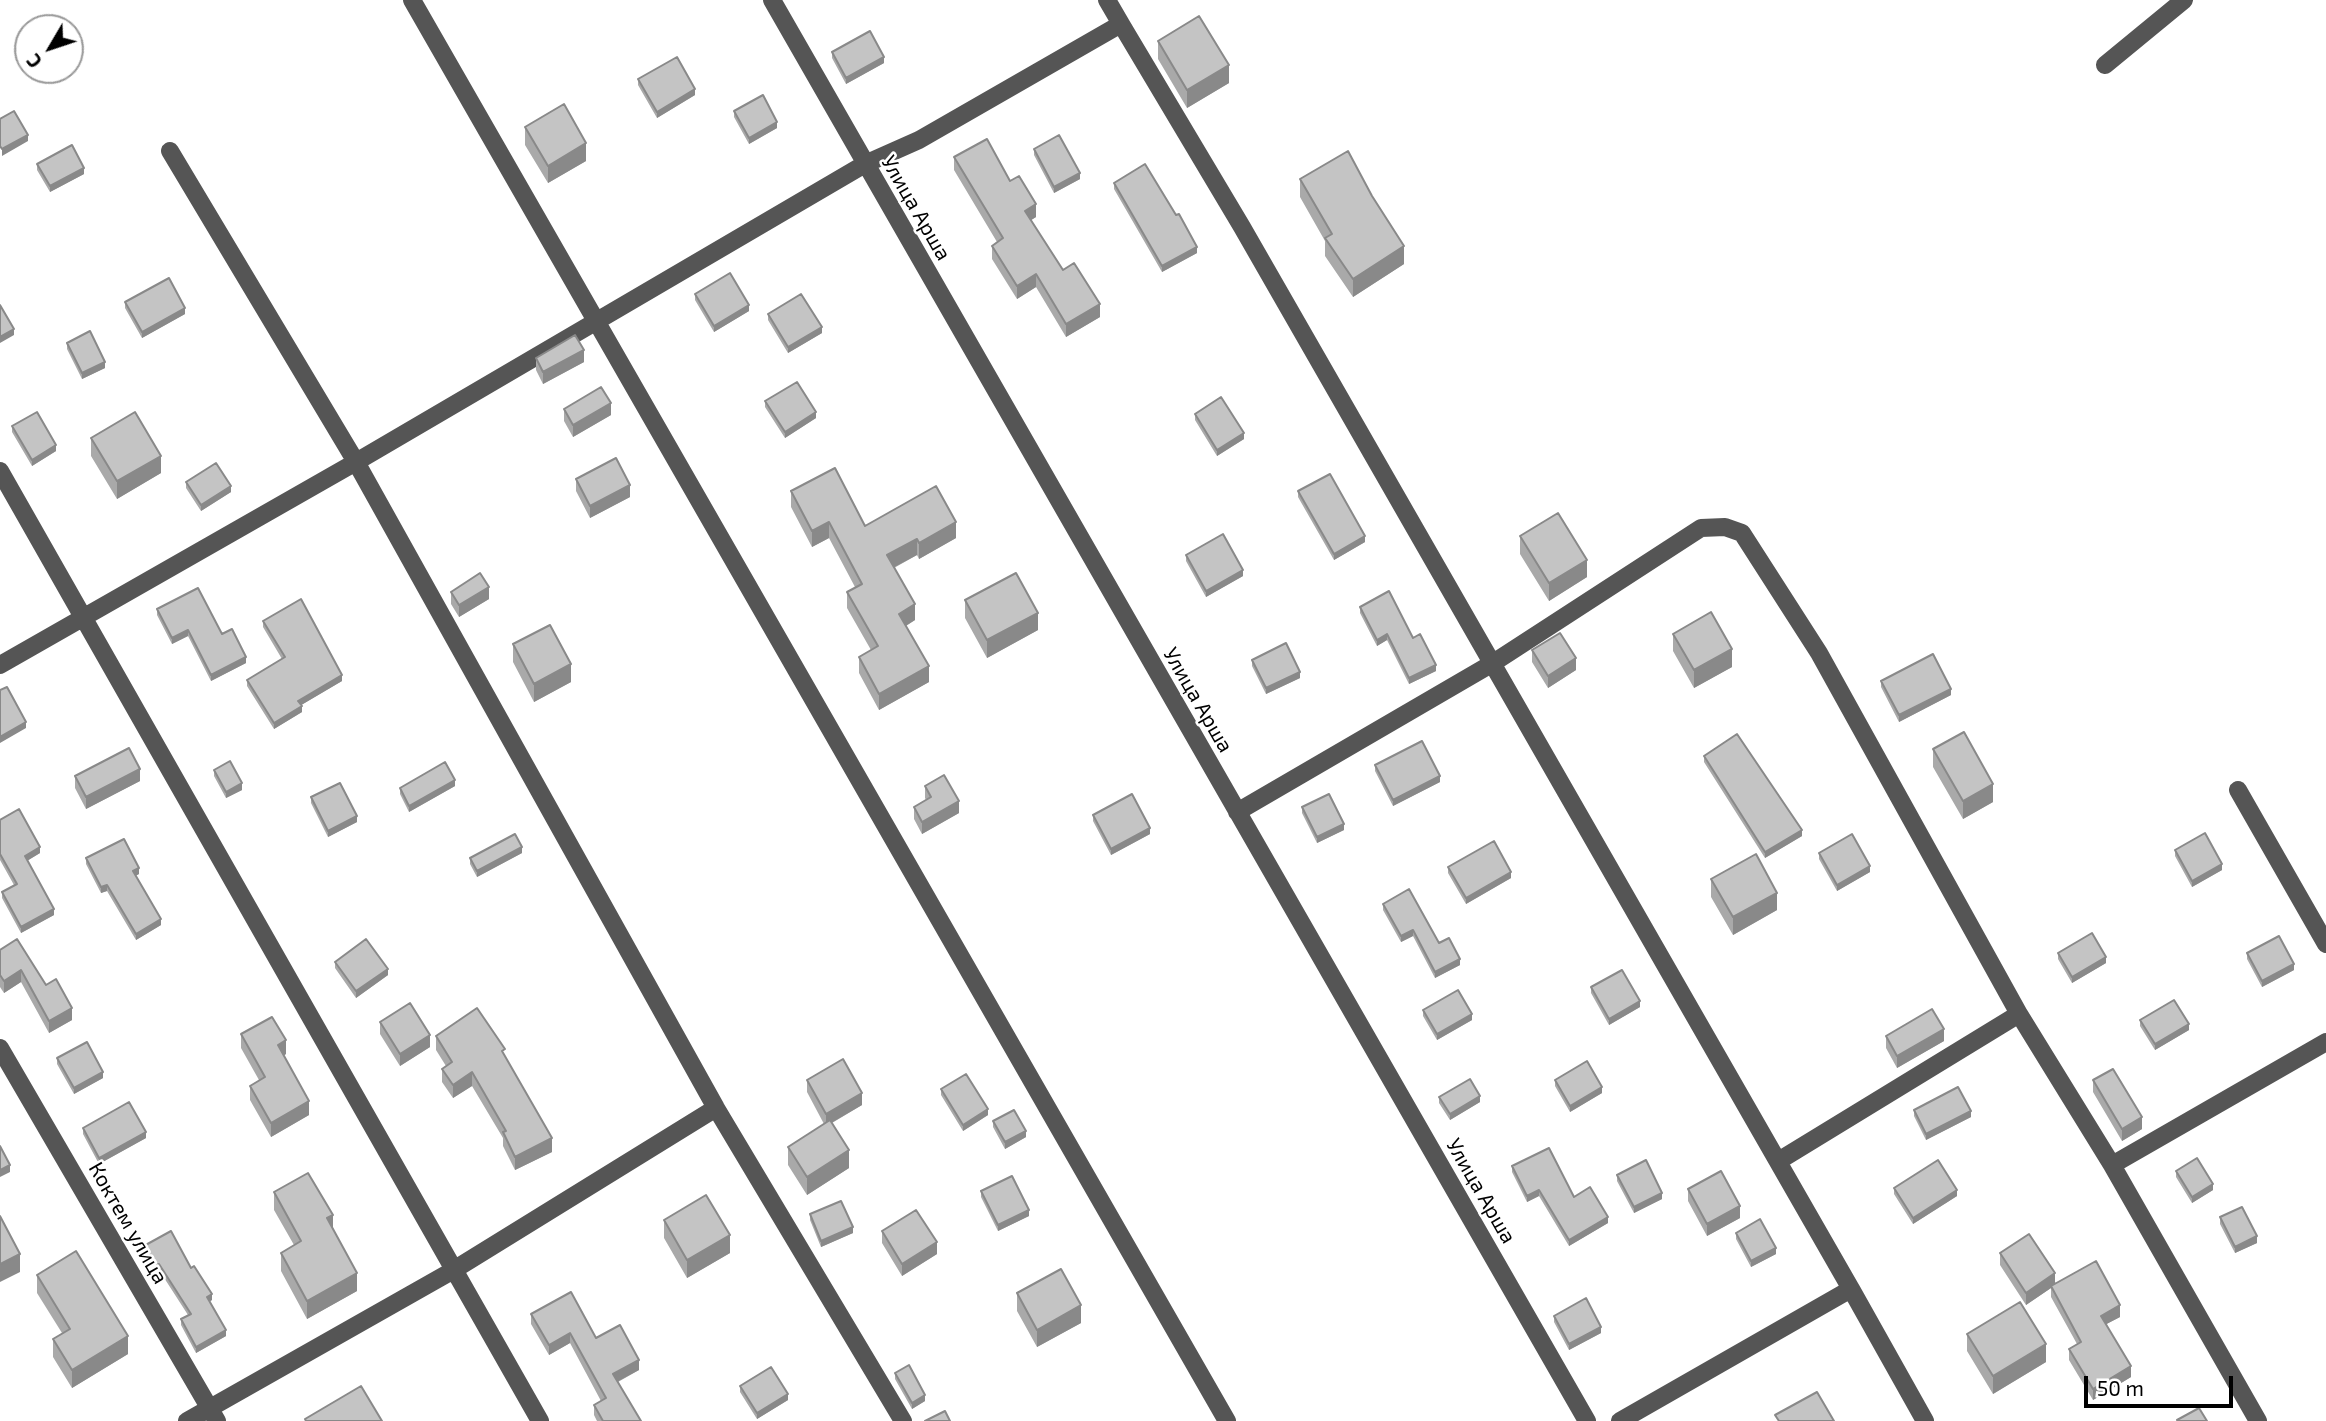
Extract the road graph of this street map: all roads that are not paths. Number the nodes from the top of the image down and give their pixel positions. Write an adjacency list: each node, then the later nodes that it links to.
1 (412, 0): 9 (street)
2 (772, 0): 8 (street, Улица Арша)
3 (1107, 0): 5 (street)
4 (2184, 0): 6 (street)
5 (1121, 24): 8 (street); 13 (street)
6 (2105, 65)
7 (170, 151): 10 (street)
8 (864, 163): 9 (street); 16 (street, Улица Арша)
9 (595, 319): 10 (street); 30 (street)
10 (356, 462): 12 (street); 21 (street)
11 (0, 471): 12 (street)
12 (85, 618): 14 (street); 24 (street)
13 (1493, 663): 16 (street); 18 (street); 22 (street)
14 (0, 665)
15 (2238, 790): 17 (street)
16 (1237, 812): 31 (street, Улица Арша)
17 (2326, 944)
18 (2019, 1014): 22 (street); 23 (street)
19 (2326, 1042): 23 (street)
20 (0, 1048): 26 (street, Коктем улица)
21 (716, 1108): 24 (street); 29 (street)
22 (1780, 1160): 25 (street)
23 (2112, 1165): 34 (street)
24 (452, 1271): 26 (street); 28 (street)
25 (1852, 1289): 32 (street); 33 (street)
26 (214, 1415): 27 (street)
27 (187, 1421)
28 (540, 1421)
29 (903, 1421)
30 (1227, 1421)
31 (1587, 1421)
32 (1620, 1421)
33 (1926, 1421)
34 (2258, 1421)

